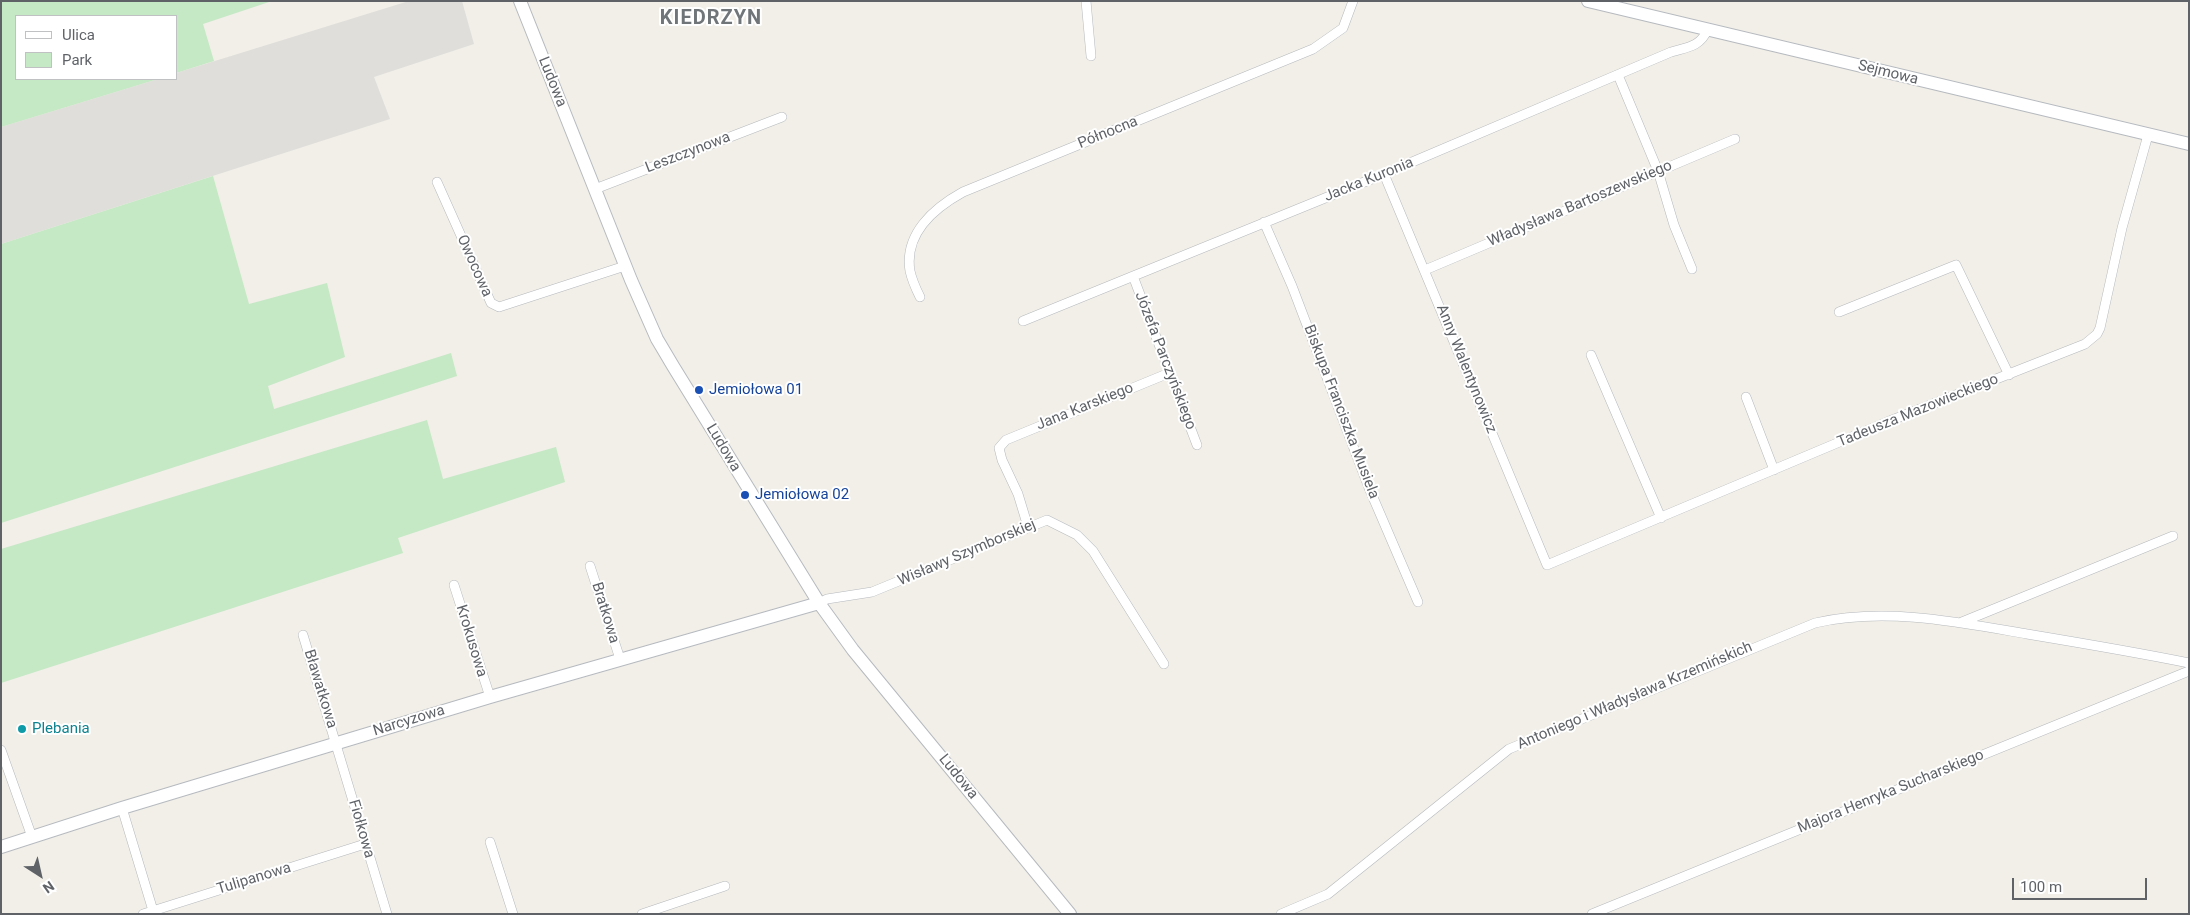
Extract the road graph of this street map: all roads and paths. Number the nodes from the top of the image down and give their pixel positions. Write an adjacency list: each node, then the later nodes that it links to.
1 (520, 1): 15 (main road, Ludowa)
2 (1086, 1): 6 (street)
3 (1353, 1): 21 (street, Północna)
4 (1588, 1): 5 (main road, Sejmowa)
5 (1708, 29): 7 (street, Jacka Kuronia); 9 (main road, Sejmowa)
6 (1091, 56)
7 (1618, 75): 12 (street); 13 (street, Jacka Kuronia)
8 (782, 117): 15 (street, Leszczynowa)
9 (2148, 135): 11 (main road, Sejmowa); 26 (street, Tadeusza Mazowieckiego)
10 (1735, 139): 12 (street, Władysława Bartoszewskiego)
11 (2189, 144)
12 (1658, 171): 18 (street); 19 (street, Władysława Bartoszewskiego)
13 (1384, 174): 16 (street, Jacka Kuronia); 19 (street, Anny Walentynowicz)
14 (437, 182): 17 (street, Owocowa)
15 (595, 189): 17 (main road, Ludowa)
16 (1264, 222): 20 (street, Jacka Kuronia); 37 (street, Biskupa Franciszka Musiela)
17 (625, 266): 36 (main road, Ludowa)
18 (1692, 269)
19 (1425, 270): 33 (street, Anny Walentynowicz)
20 (1133, 276): 23 (street, Jacka Kuronia); 25 (street, Józefa Parczyńskiego)
21 (920, 297)
22 (1840, 312): 26 (street)
23 (1023, 321)
24 (1591, 355): 30 (street)
25 (1169, 372): 28 (street, Józefa Parczyńskiego); 31 (street, Jana Karskiego)
26 (2010, 375): 29 (street, Tadeusza Mazowieckiego)
27 (1746, 397): 29 (street)
28 (1198, 445)
29 (1774, 470): 30 (street, Tadeusza Mazowieckiego)
30 (1661, 518): 33 (street, Tadeusza Mazowieckiego)
31 (1028, 527): 36 (street, Wisławy Szymborskiej); 42 (street, Wisławy Szymborskiej)
32 (2173, 536): 38 (street, Antoniego i Władysława Krzemińskich)
33 (1547, 565)
34 (590, 566): 40 (street, Bratkowa)
35 (454, 585): 44 (street, Krokusowa)
36 (819, 602): 40 (main road, Narcyzowa); 58 (main road, Ludowa)
37 (1418, 602)
38 (1961, 622): 41 (street, Antoniego i Władysława Krzemińskich); 59 (street, Antoniego i Władysława Krzemińskich)
39 (304, 635): 45 (street, Bławatkowa)
40 (620, 659): 44 (main road, Narcyzowa)
41 (2189, 663)
42 (1164, 664)
43 (2189, 671): 60 (street, Majora Henryka Sucharskiego)
44 (490, 697): 45 (main road, Narcyzowa)
45 (337, 743): 47 (main road, Narcyzowa); 50 (street, Fiołkowa)
46 (1, 750): 48 (street)
47 (122, 808): 48 (main road, Narcyzowa); 53 (street)
48 (32, 837): 51 (main road, Narcyzowa)
49 (490, 842): 56 (street)
50 (365, 844): 53 (street, Tulipanowa); 55 (street, Fiołkowa)
51 (1, 847)
52 (725, 886): 57 (street)
53 (153, 912): 54 (street, Tulipanowa)
54 (143, 914)
55 (387, 914)
56 (513, 914)
57 (642, 914)
58 (1070, 914)
59 (1281, 914)
60 (1592, 914)

